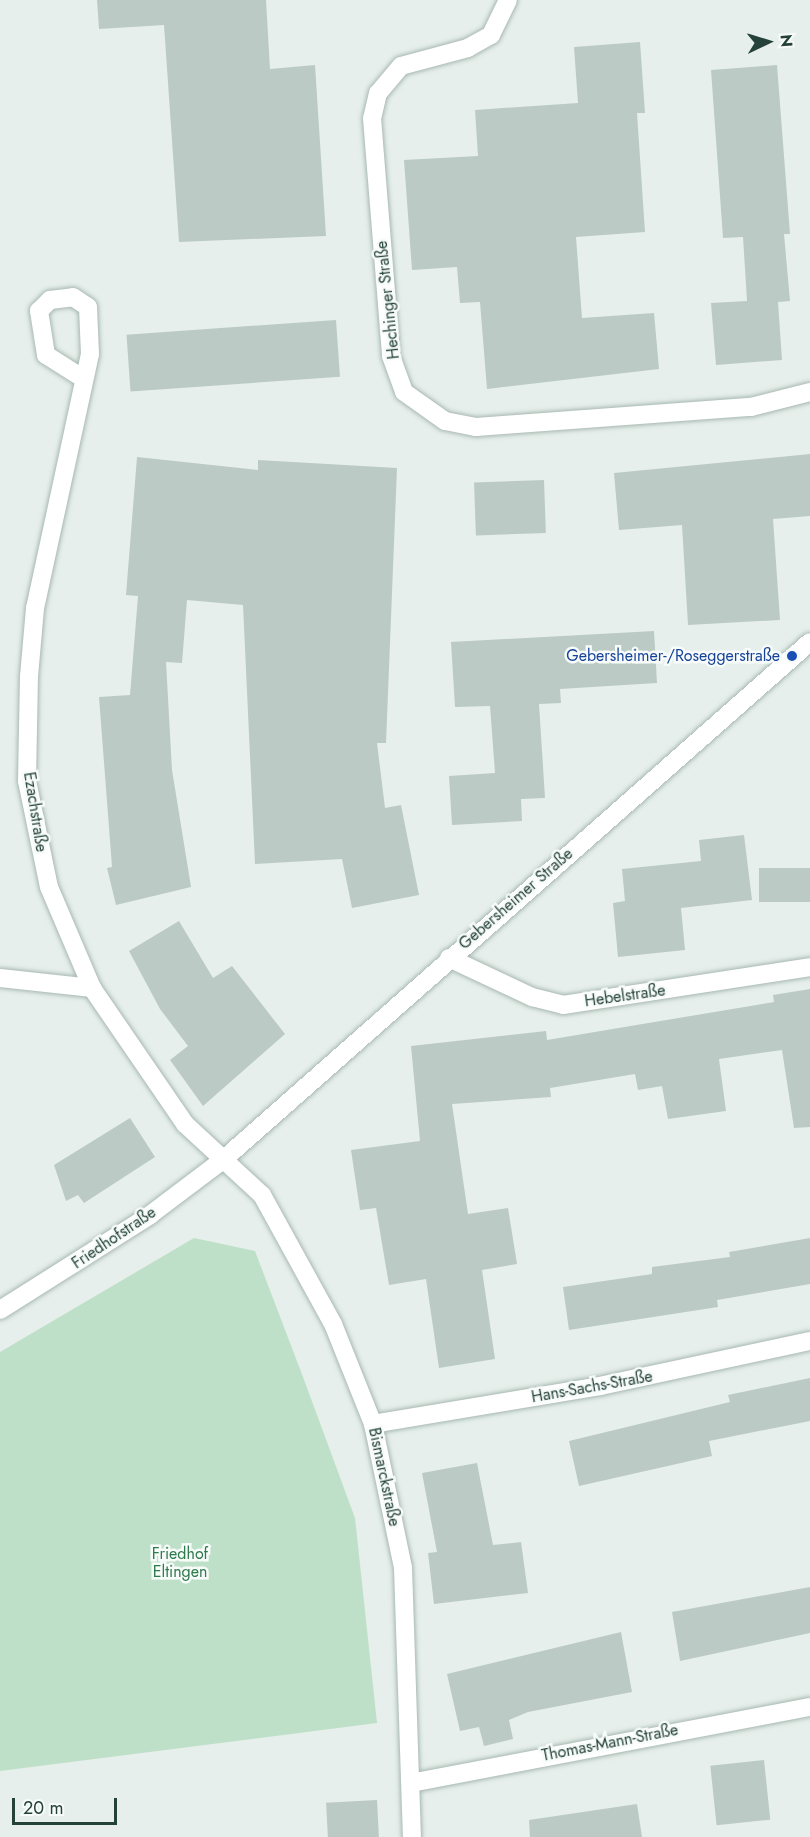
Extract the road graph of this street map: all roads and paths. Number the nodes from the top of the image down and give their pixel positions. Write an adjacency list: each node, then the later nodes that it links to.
1 (508, 0): 3 (street, Hechinger Straße)
2 (84, 378): 8 (street, Ezachstraße)
3 (810, 392)
4 (810, 642): 5 (street, Gebersheimer Straße)
5 (448, 958): 6 (street, Hebelstraße); 9 (street, Gebersheimer Straße)
6 (810, 967)
7 (0, 978): 8 (street)
8 (92, 988): 9 (street, Ezachstraße)
9 (224, 1159): 10 (street, Friedhofstraße); 12 (street, Bismarckstraße)
10 (0, 1310)
11 (810, 1341): 12 (street, Hans-Sachs-Straße)
12 (373, 1424): 14 (street, Bismarckstraße)
13 (810, 1707): 14 (street, Thomas-Mann-Straße)
14 (411, 1783): 15 (street, Bismarckstraße)
15 (412, 1837)

